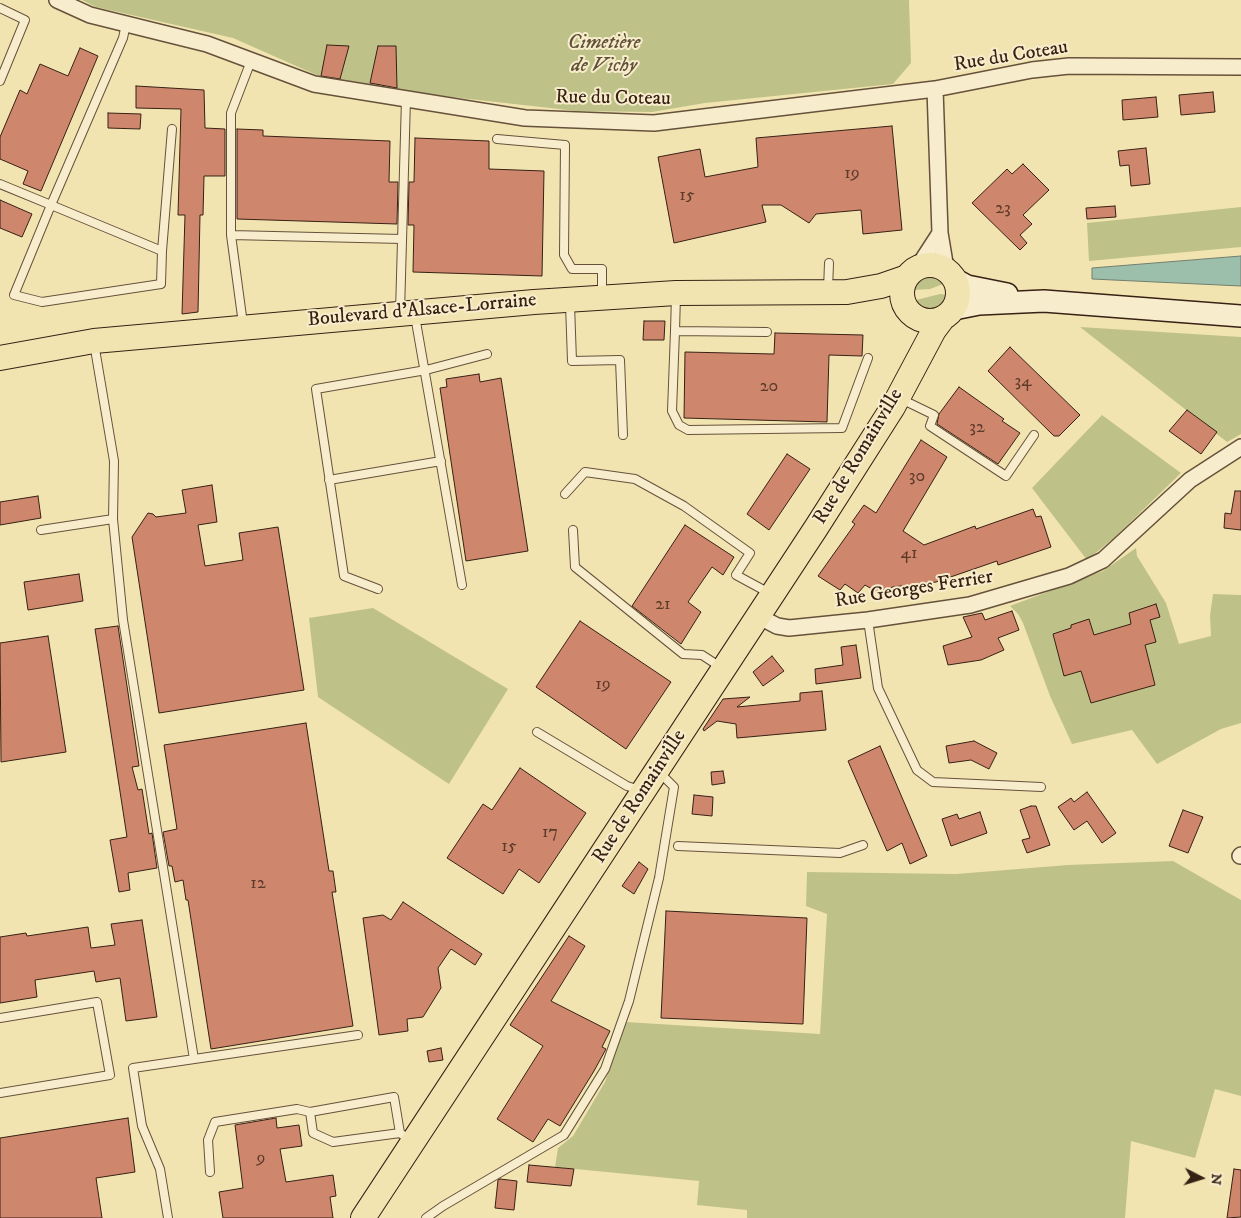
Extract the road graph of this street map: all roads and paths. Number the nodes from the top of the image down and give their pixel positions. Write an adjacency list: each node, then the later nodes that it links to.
1 (57, 0): 3 (street, Rue du Coteau)
2 (0, 8): 6 (lane)
3 (126, 24): 4 (street, Rue du Coteau); 12 (lane)
4 (251, 60): 8 (street, Rue du Coteau); 14 (lane)
5 (1241, 67): 7 (street, Rue du Coteau)
6 (0, 81)
7 (935, 89): 8 (street, Rue du Coteau); 13 (street)
8 (406, 99): 15 (lane)
9 (172, 129): 16 (lane)
10 (497, 139): 22 (lane)
11 (0, 184): 12 (lane)
12 (51, 205): 16 (lane); 16 (lane)
13 (940, 233): 18 (street); 19 (street)
14 (231, 235): 15 (lane); 29 (lane)
15 (402, 239): 26 (lane)
16 (162, 251)
17 (829, 263): 20 (lane)
18 (912, 272): 19 (main road); 20 (main road, Boulevard d'Alsace-Lorraine); 25 (main road)
19 (951, 275): 24 (street); 27 (main road)
20 (838, 292): 21 (main road, Boulevard d'Alsace-Lorraine); 25 (main road, Boulevard d'Alsace-Lorraine)
21 (676, 293): 22 (main road, Boulevard d'Alsace-Lorraine); 30 (lane)
22 (602, 297): 23 (main road, Boulevard d'Alsace-Lorraine)
23 (570, 299): 26 (main road, Boulevard d'Alsace-Lorraine); 39 (lane)
24 (1048, 302): 27 (street); 28 (street)
25 (910, 311): 27 (main road); 37 (main road, Rue de Romainville)
26 (407, 312): 29 (main road, Boulevard d'Alsace-Lorraine); 36 (lane)
27 (948, 313): 37 (main road, Rue de Romainville)
28 (1241, 316)
29 (243, 327): 32 (main road, Boulevard d'Alsace-Lorraine)
30 (675, 331): 31 (lane); 35 (lane)
31 (767, 332)
32 (94, 341): 34 (main road, Boulevard d'Alsace-Lorraine); 45 (lane)
33 (487, 354): 36 (lane)
34 (0, 358)
35 (868, 358)
36 (426, 370): 42 (lane); 43 (lane)
37 (910, 373): 38 (main road, Rue de Romainville)
38 (898, 398): 40 (lane); 50 (main road, Rue de Romainville)
39 (623, 434)
40 (1034, 435)
41 (1241, 447): 52 (street, Rue Georges Ferrier)
42 (441, 461): 43 (lane); 48 (lane)
43 (329, 480): 49 (lane)
44 (565, 494): 50 (lane)
45 (113, 519): 46 (lane); 62 (lane)
46 (41, 530)
47 (573, 530): 53 (lane)
48 (462, 585)
49 (378, 589)
50 (772, 595): 51 (main road, Rue de Romainville)
51 (758, 616): 52 (street, Rue Georges Ferrier); 53 (main road, Rue de Romainville)
52 (868, 620): 56 (lane)
53 (724, 669): 55 (main road, Rue de Romainville)
54 (537, 732): 57 (lane)
55 (657, 770): 57 (main road, Rue de Romainville); 69 (lane)
56 (1041, 787)
57 (644, 791): 65 (main road, Rue de Romainville)
58 (863, 845): 59 (lane)
59 (678, 846)
60 (0, 1018): 63 (lane)
61 (358, 1035): 62 (lane)
62 (194, 1059): 67 (lane)
63 (0, 1093)
64 (310, 1112): 65 (lane); 65 (lane); 66 (lane)
65 (406, 1138): 68 (main road, Rue de Romainville)
66 (210, 1172)
67 (168, 1218)
68 (363, 1218)
69 (426, 1218)

